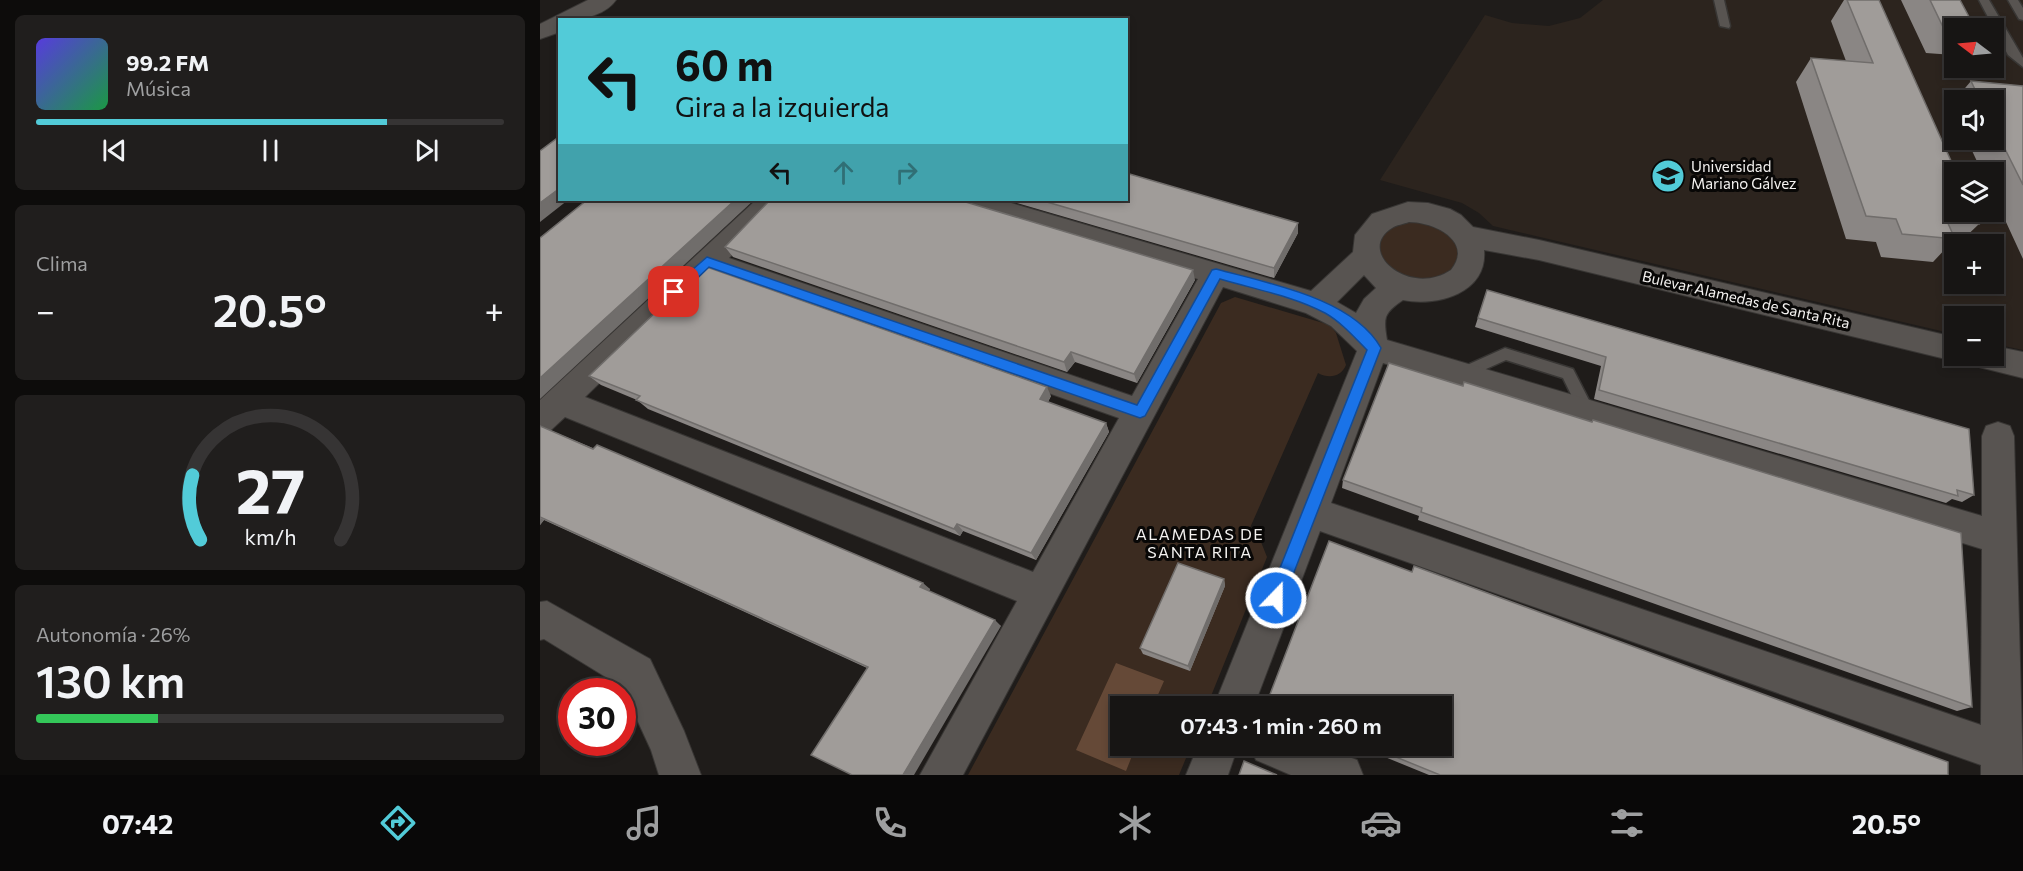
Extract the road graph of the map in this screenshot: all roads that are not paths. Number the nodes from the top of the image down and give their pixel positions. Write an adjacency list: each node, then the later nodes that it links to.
1 (605, 0): 6 (street)
2 (1719, 0): 8 (lane)
3 (1984, 0): 10 (lane)
4 (2013, 0): 5 (lane)
5 (2023, 17)
6 (570, 18)
7 (558, 24): 9 (street)
8 (1725, 26)
9 (540, 32)
10 (2023, 64)
11 (771, 201): 15 (street)
12 (973, 201): 16 (street)
13 (1469, 249): 14 (street); 17 (street); 19 (street, Bulevar Alamedas de Santa Rita)
14 (1366, 256): 17 (street); 18 (street)
15 (707, 261): 23 (street); 24 (street)
16 (1216, 273): 18 (street); 24 (street)
17 (1398, 287): 20 (street)
18 (1316, 304): 20 (street)
19 (1944, 347)
20 (1374, 348): 26 (street); 27 (street)
21 (2004, 361): 22 (street)
22 (2023, 365)
23 (550, 411): 28 (street)
24 (1140, 412): 28 (street)
25 (1998, 436): 27 (street)
26 (1311, 512): 30 (street); 33 (street)
27 (1999, 538): 33 (street)
28 (1042, 593): 35 (street)
29 (540, 621): 34 (street)
30 (1238, 696)
31 (1214, 756): 36 (street)
32 (1295, 756): 37 (street)
33 (2002, 764)
34 (680, 775)
35 (941, 775)
36 (1207, 775)
37 (1342, 775)

